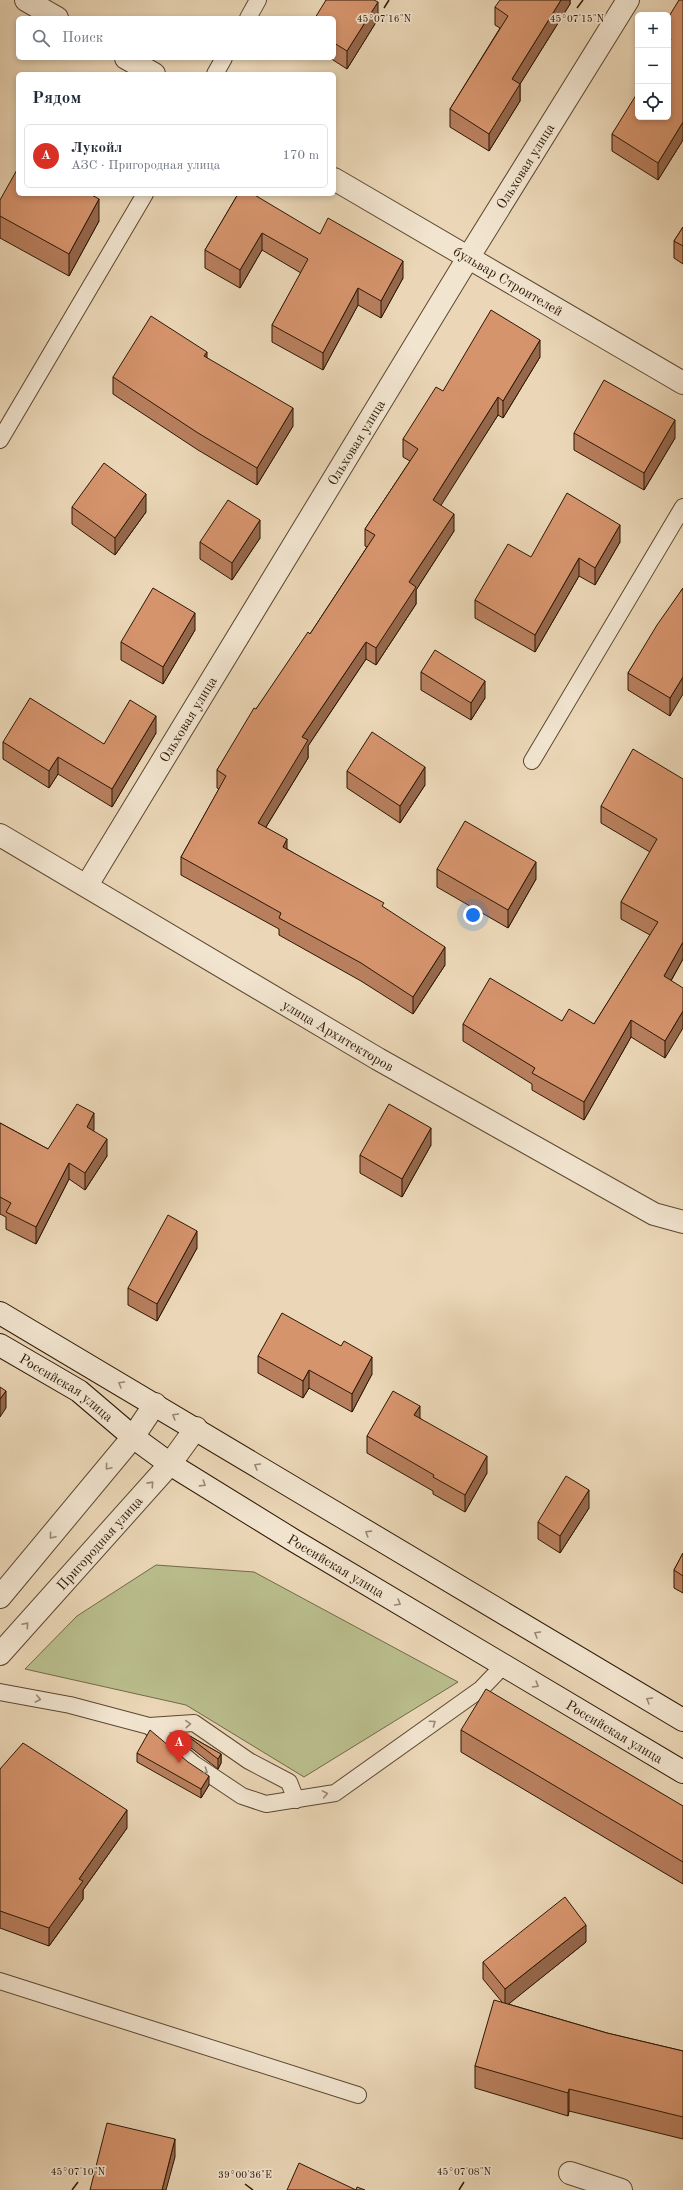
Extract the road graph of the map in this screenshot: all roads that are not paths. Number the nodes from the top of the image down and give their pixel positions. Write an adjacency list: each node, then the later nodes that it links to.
1 (26, 0): 4 (street)
2 (258, 0): 5 (lane)
3 (628, 0): 12 (street, Ольховая улица)
4 (54, 16)
5 (249, 16)
6 (130, 60): 8 (street)
7 (223, 60): 9 (lane)
8 (150, 72)
9 (216, 72)
10 (336, 180): 12 (street, бульвар Строителей)
11 (144, 196): 14 (lane)
12 (468, 258): 13 (street, бульвар Строителей); 18 (street, Ольховая улица)
13 (683, 383)
14 (0, 440)
15 (683, 507): 16 (lane)
16 (532, 761)
17 (0, 835): 18 (street, улица Архитекторов)
18 (87, 885): 19 (street, улица Архитекторов)
19 (683, 1222)
20 (0, 1313): 22 (street, Российская улица, one-way to 20)
21 (0, 1345): 24 (street, Российская улица)
22 (154, 1404): 23 (street, Российская улица, one-way to 22); 24 (street)
23 (196, 1428): 25 (street, Пригородная улица); 30 (street, Российская улица, one-way to 23)
24 (133, 1437): 25 (street, Российская улица); 26 (street, one-way to 26)
25 (170, 1464): 27 (street, Пригородная улица, one-way to 25); 28 (street, Российская улица, one-way to 28)
26 (0, 1597)
27 (0, 1654)
28 (503, 1666): 32 (street, Российская улица, one-way to 32); 33 (lane, one-way to 28)
29 (0, 1692): 31 (lane, one-way to 31)
30 (683, 1720)
31 (149, 1726): 33 (lane, one-way to 33); 33 (lane, one-way to 33)
32 (683, 1772)
33 (296, 1800)
34 (0, 1980): 35 (lane)
35 (358, 2095)
36 (570, 2173): 37 (street)
37 (621, 2190)

